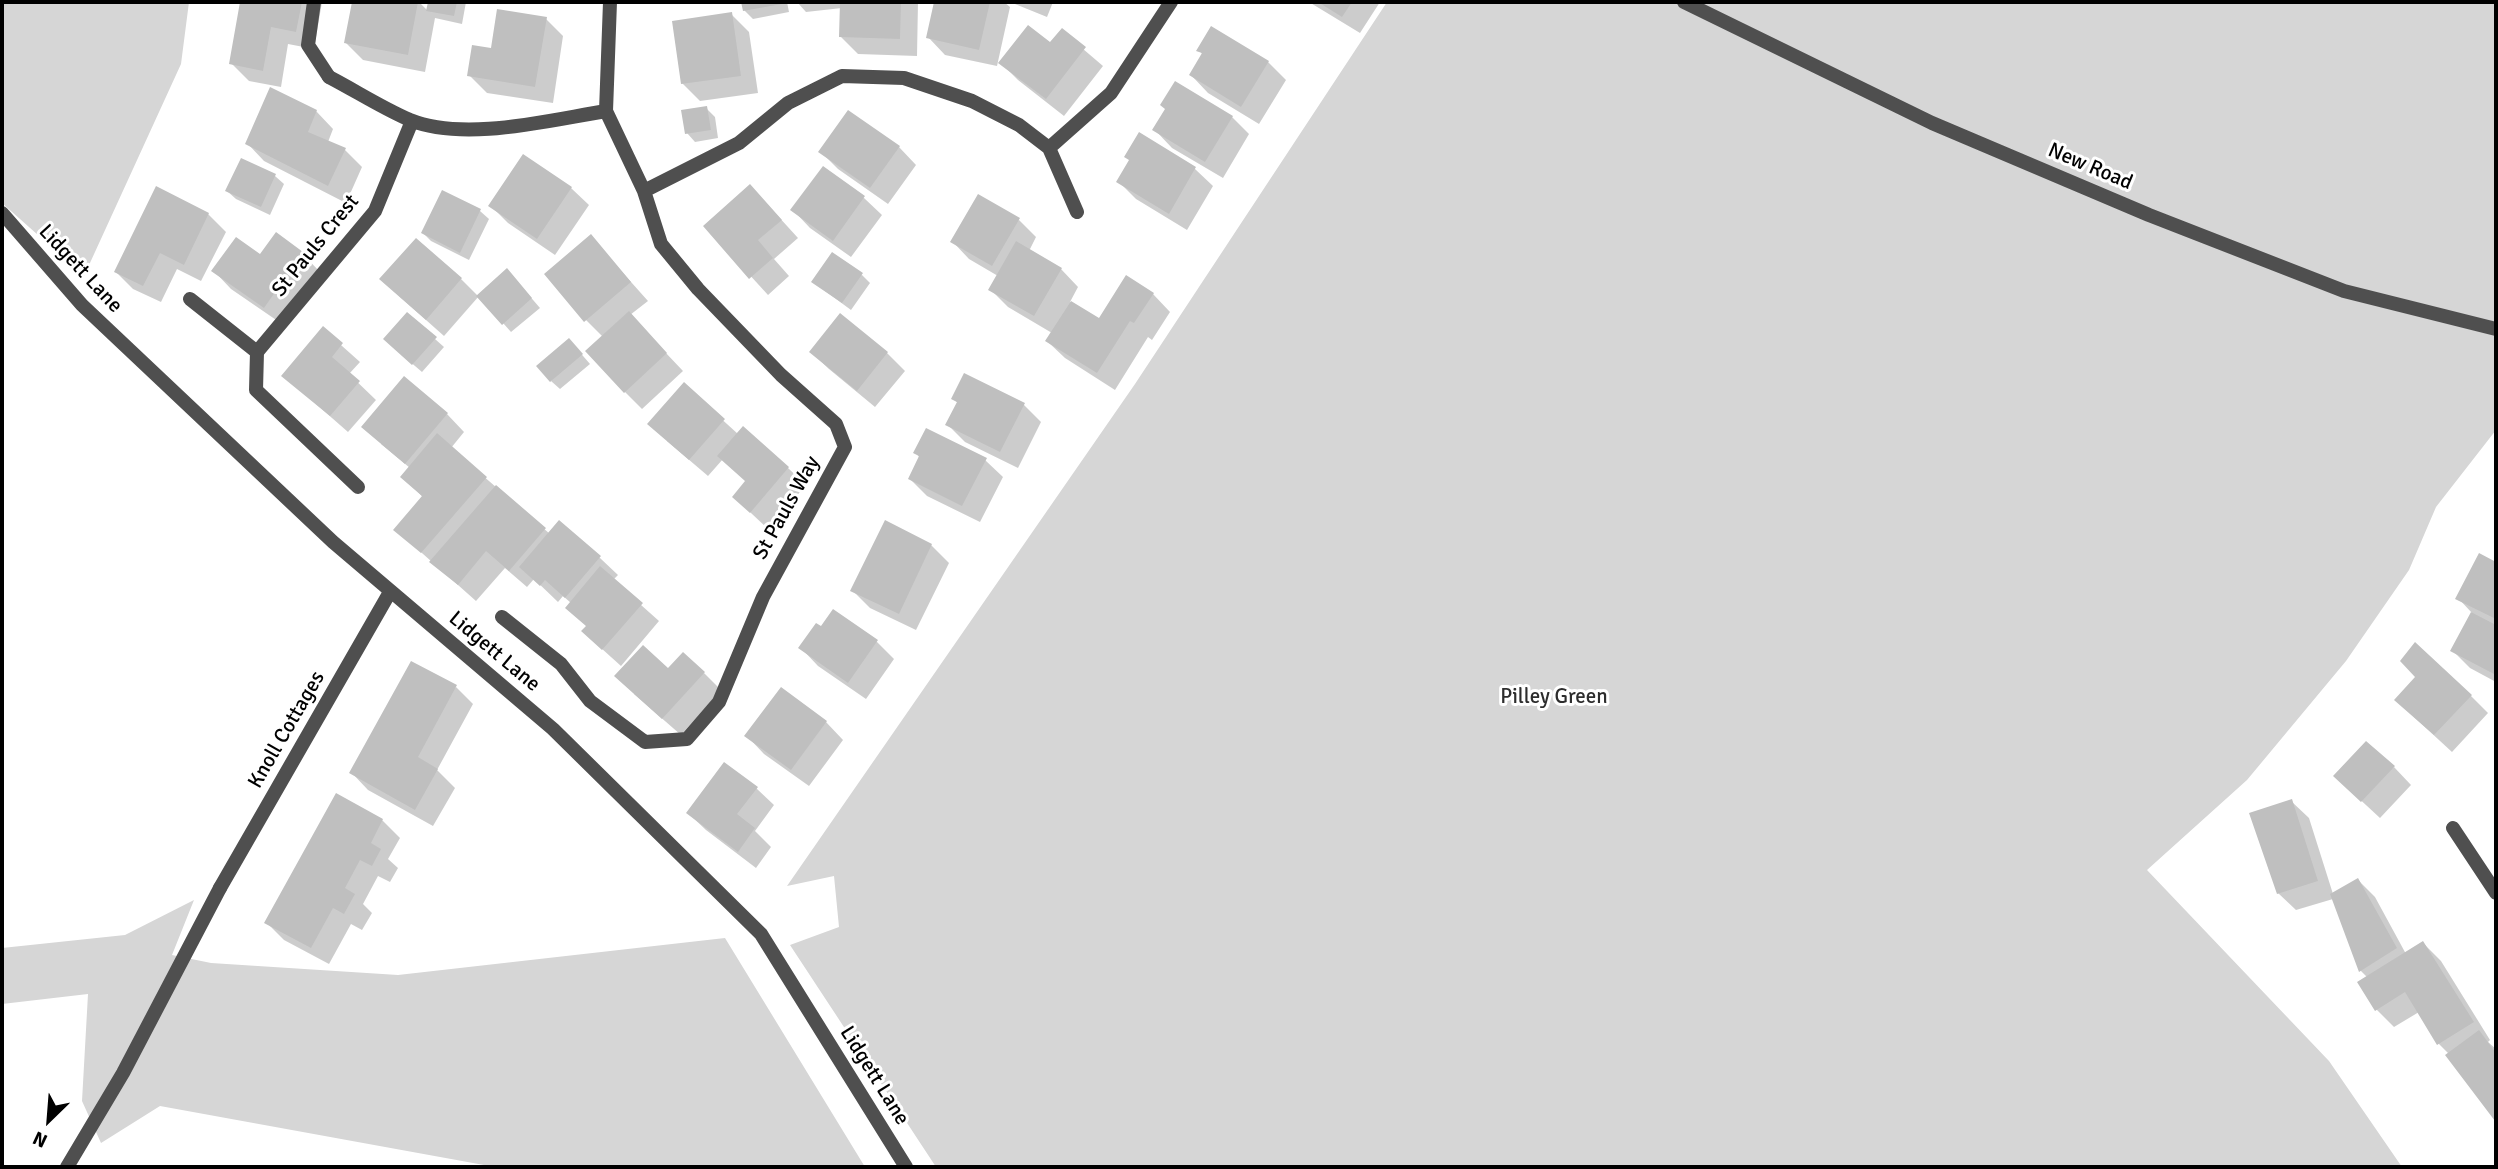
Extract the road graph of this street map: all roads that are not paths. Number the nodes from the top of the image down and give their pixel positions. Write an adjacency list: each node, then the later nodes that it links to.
1 (314, 2): 6 (street)
2 (610, 2): 5 (street, St Pauls Way)
3 (1171, 2): 7 (street)
4 (1684, 2): 12 (street, New Road)
5 (606, 111): 6 (street); 8 (street, St Pauls Way)
6 (412, 121): 13 (street, St Pauls Crest)
7 (1049, 148): 8 (street); 9 (street)
8 (644, 191): 16 (street, St Pauls Way)
9 (1077, 212)
10 (2, 213): 15 (street, Lidgett Lane)
11 (190, 299): 13 (street)
12 (2496, 329)
13 (257, 352): 14 (street)
14 (358, 487)
15 (390, 592): 19 (street, Knoll Cottages); 20 (street, Lidgett Lane)
16 (502, 617)
17 (2452, 828): 18 (street)
18 (2496, 893)
19 (67, 1167)
20 (906, 1167)

